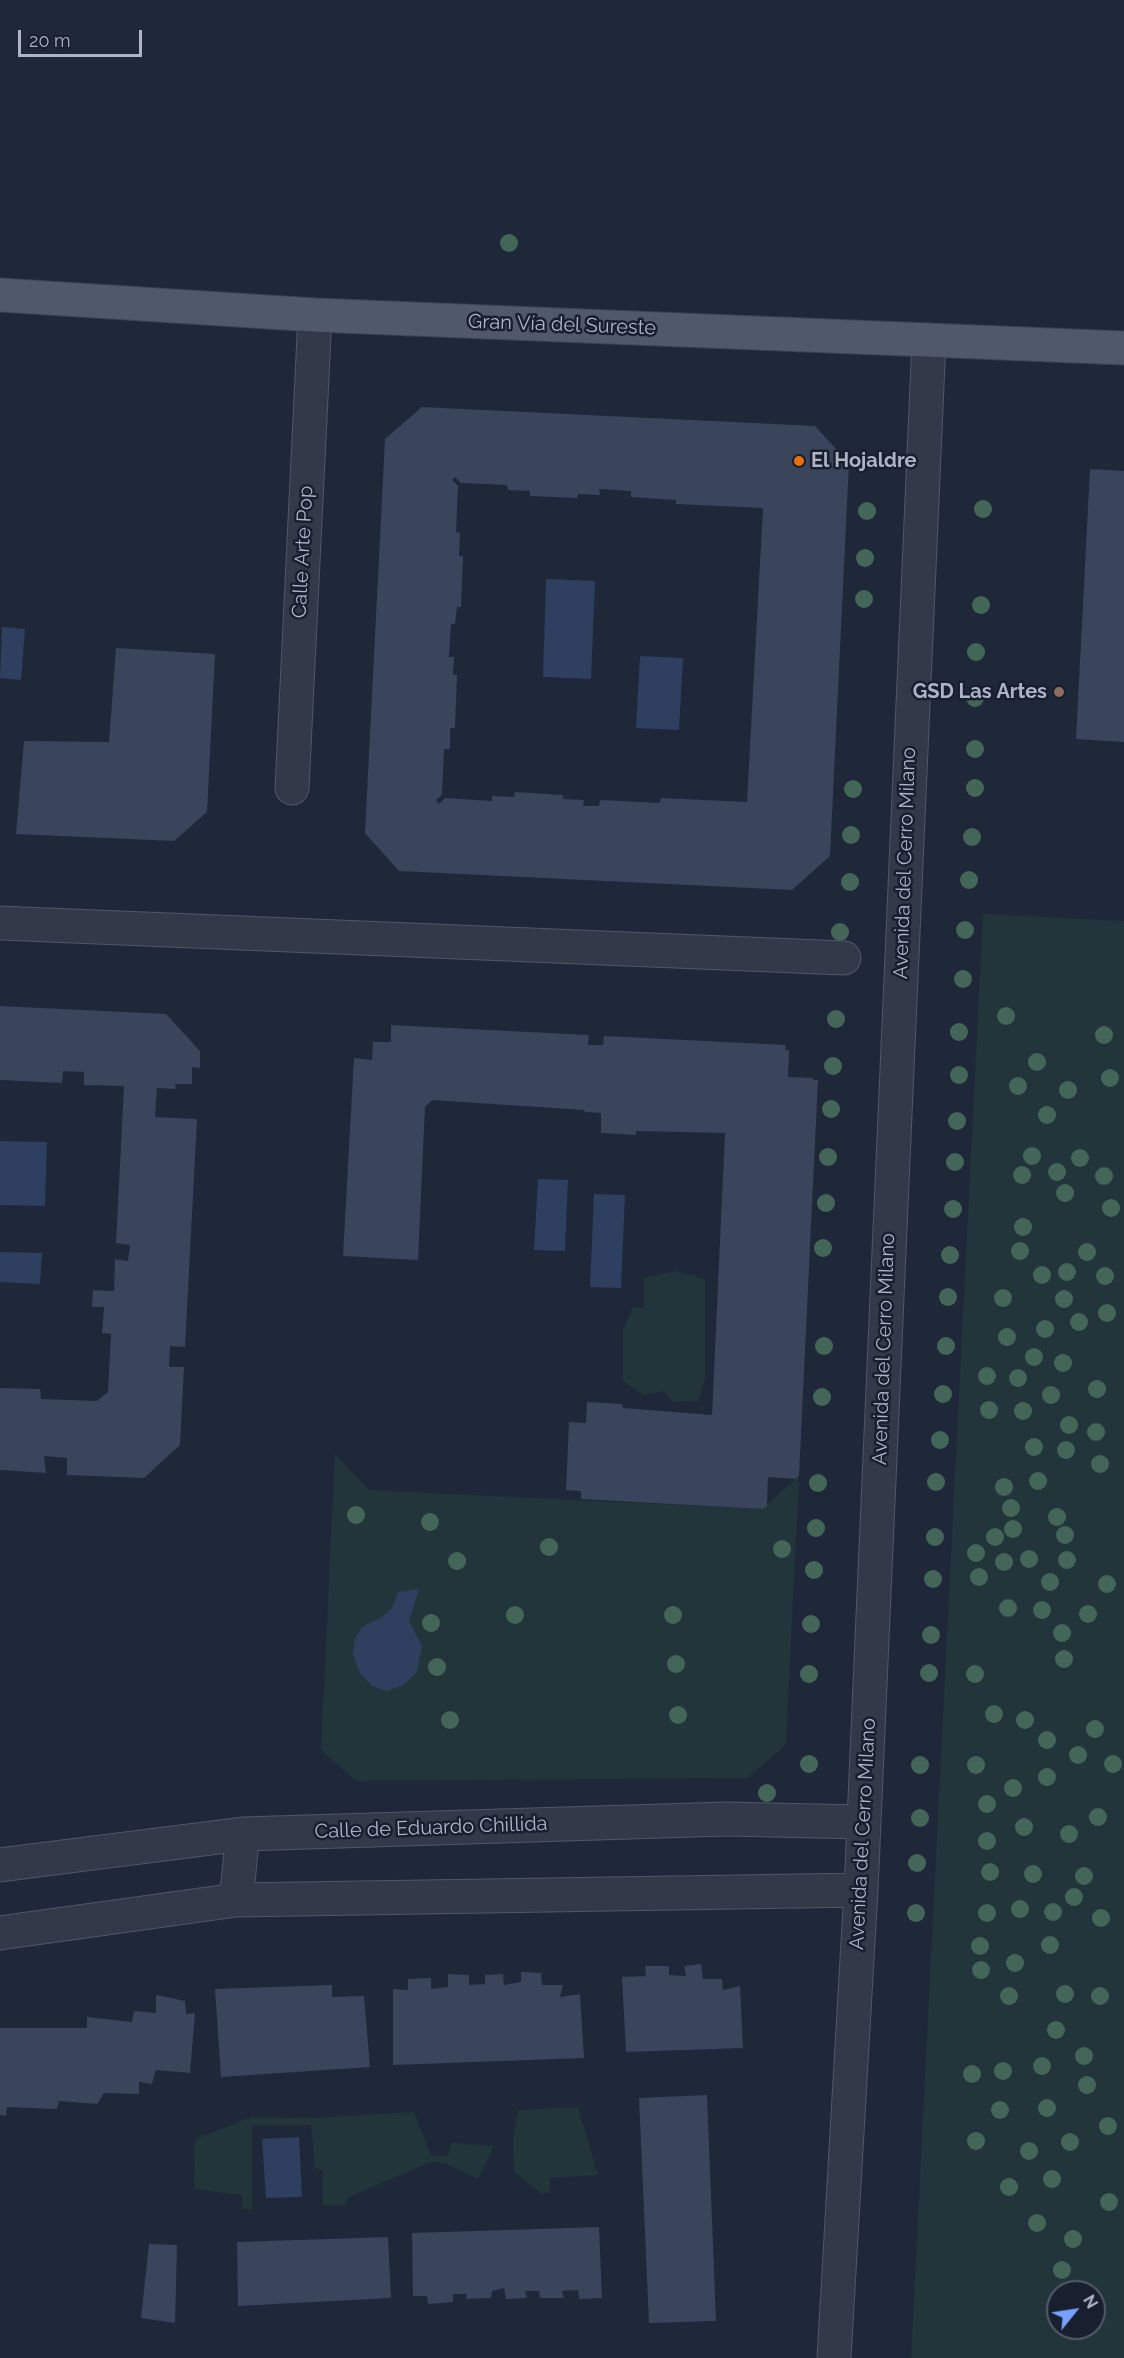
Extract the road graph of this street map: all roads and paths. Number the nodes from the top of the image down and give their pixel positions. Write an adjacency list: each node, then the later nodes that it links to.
1 (0, 296): 2 (main road, Gran Vía del Sureste)
2 (315, 315): 3 (main road, Gran Vía del Sureste); 5 (street, Calle Arte Pop)
3 (929, 340): 4 (main road, Gran Vía del Sureste); 8 (street, Avenida del Cerro Milano)
4 (1124, 348)
5 (292, 788)
6 (0, 923): 7 (street)
7 (844, 958)
8 (863, 1822): 9 (street, Calle de Eduardo Chillida); 11 (street, Avenida del Cerro Milano)
9 (243, 1834): 10 (street, Calle de Eduardo Chillida); 12 (street)
10 (0, 1865)
11 (861, 1890): 12 (street); 14 (street, Avenida del Cerro Milano)
12 (236, 1900): 13 (street)
13 (0, 1933)
14 (834, 2358)

